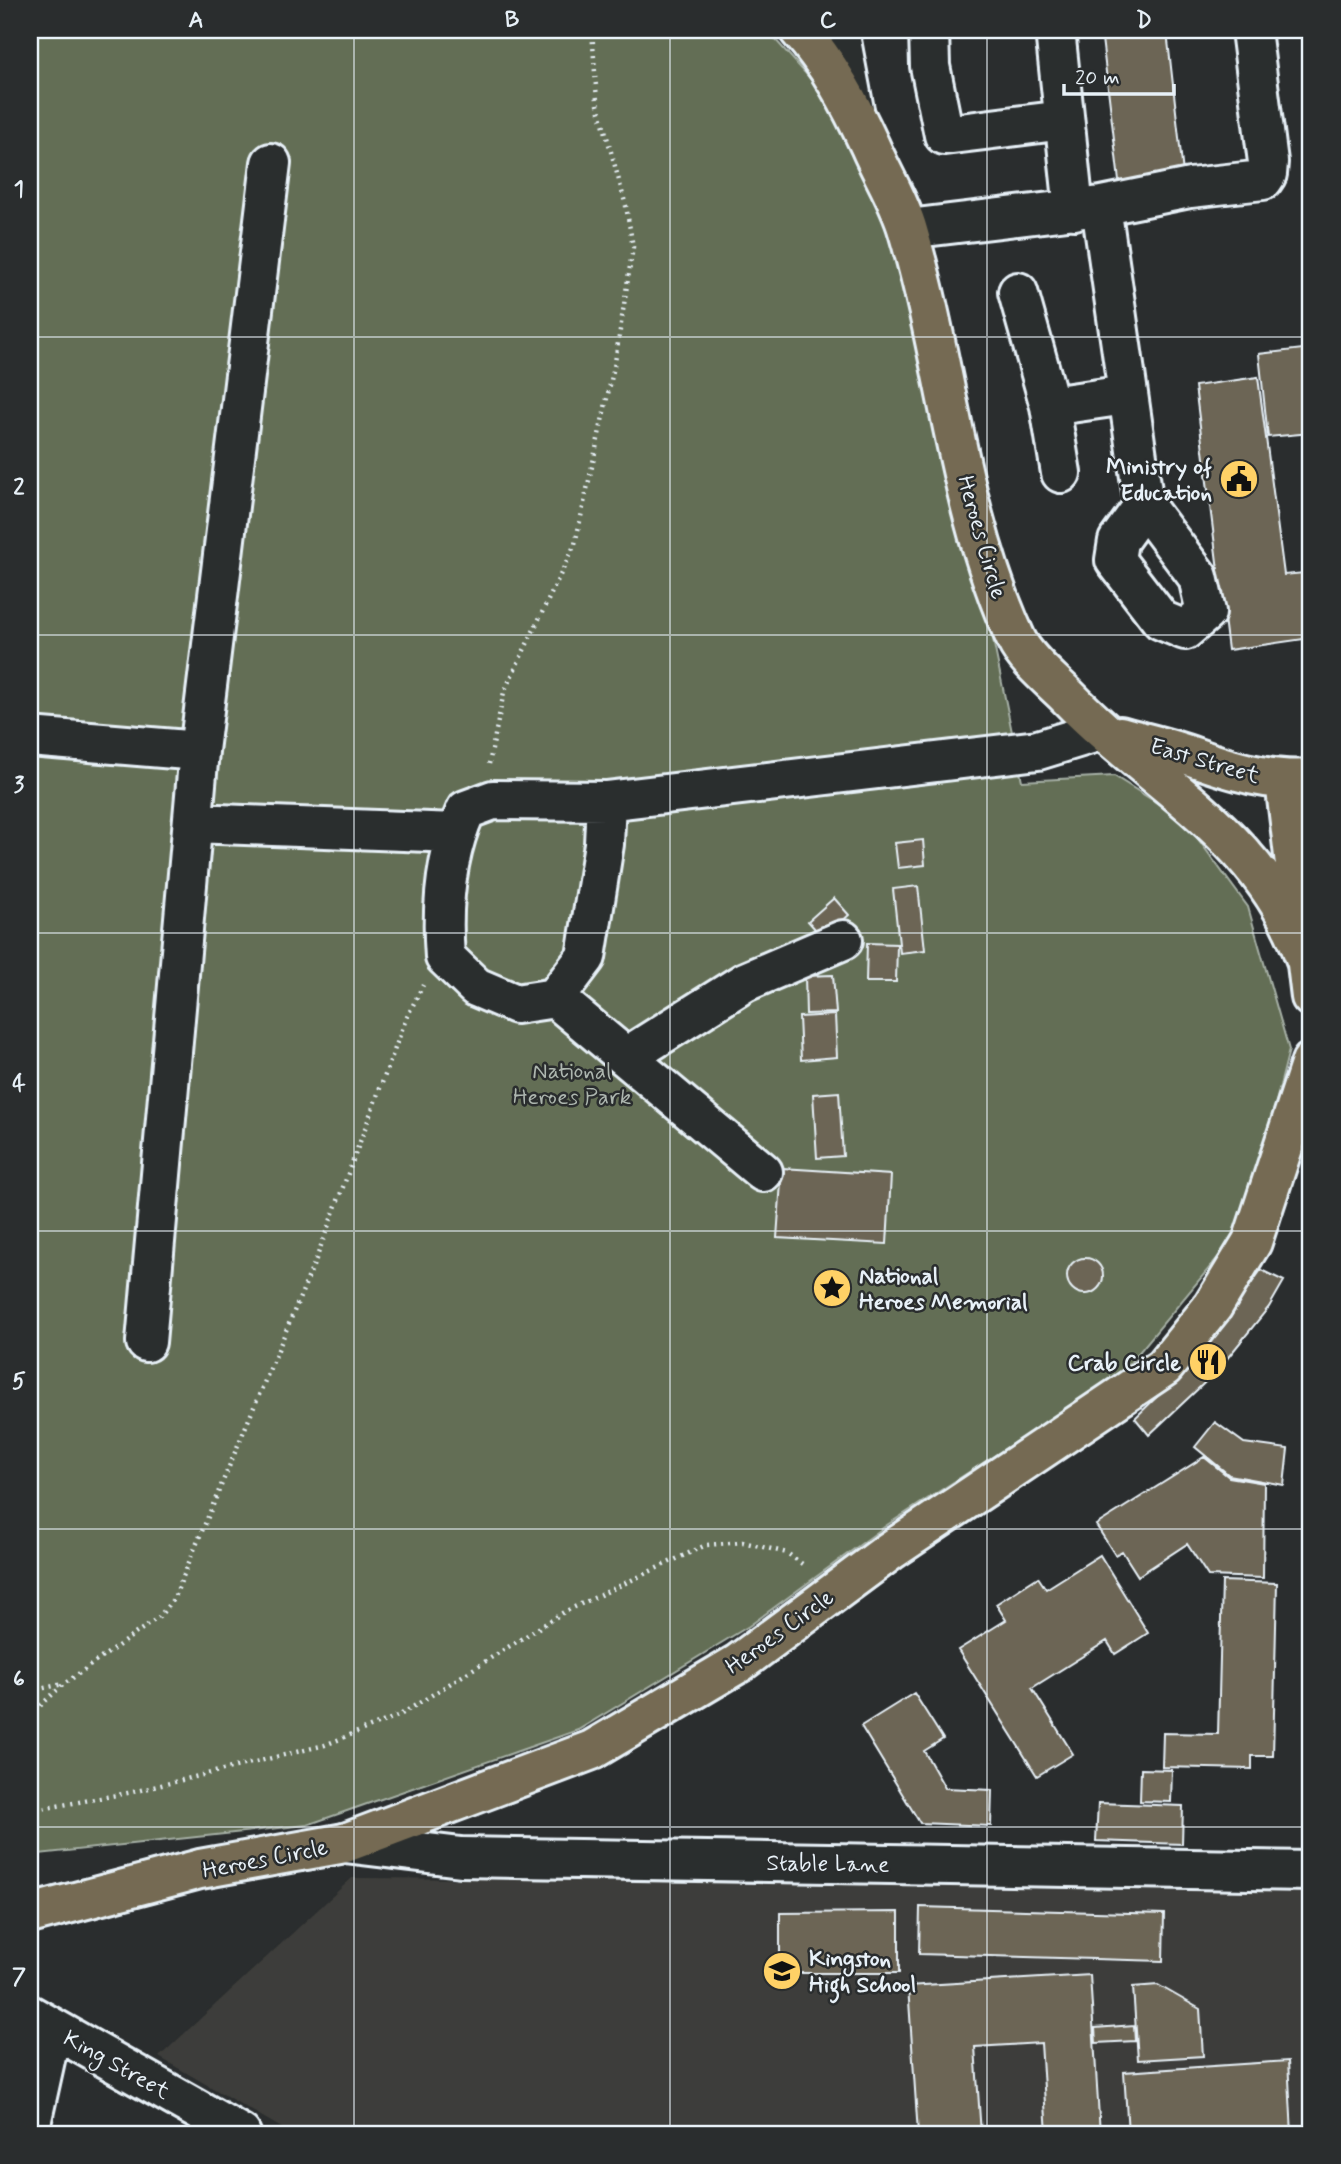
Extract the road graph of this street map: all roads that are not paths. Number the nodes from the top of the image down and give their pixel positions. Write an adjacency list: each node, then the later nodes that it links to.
1 (799, 30): 6 (main road, Heroes Circle)
2 (839, 30): 6 (street)
3 (929, 30): 7 (street)
4 (1055, 30): 7 (street)
5 (1251, 30): 9 (street)
6 (855, 113): 10 (main road, Heroes Circle)
7 (1065, 120): 9 (street)
8 (271, 163): 18 (street)
9 (1087, 208): 10 (street); 12 (street)
10 (908, 229): 16 (main road, Heroes Circle)
11 (1018, 292): 13 (street)
12 (1126, 395): 13 (street); 15 (street)
13 (1050, 406): 14 (street)
14 (1061, 473)
15 (1144, 505)
16 (1108, 736): 19 (main road, East Street); 20 (street); 24 (main road, Heroes Circle)
17 (30, 737): 18 (street)
18 (199, 751): 21 (street)
19 (1298, 780): 24 (main road, Heroes Circle)
20 (607, 801): 22 (street); 25 (street)
21 (193, 823): 22 (street); 29 (street)
22 (456, 833): 25 (street)
23 (843, 940): 26 (street)
24 (1309, 978)
25 (555, 998): 26 (street)
26 (626, 1057): 28 (street)
27 (1311, 1062): 30 (main road, Heroes Circle)
28 (763, 1172)
29 (146, 1342)
30 (345, 1843): 31 (street, Stable Lane); 32 (main road, Heroes Circle)
31 (1311, 1871)
32 (30, 1914)
33 (41, 2022): 34 (street); 35 (street, King Street)
34 (30, 2128)
35 (241, 2134)

